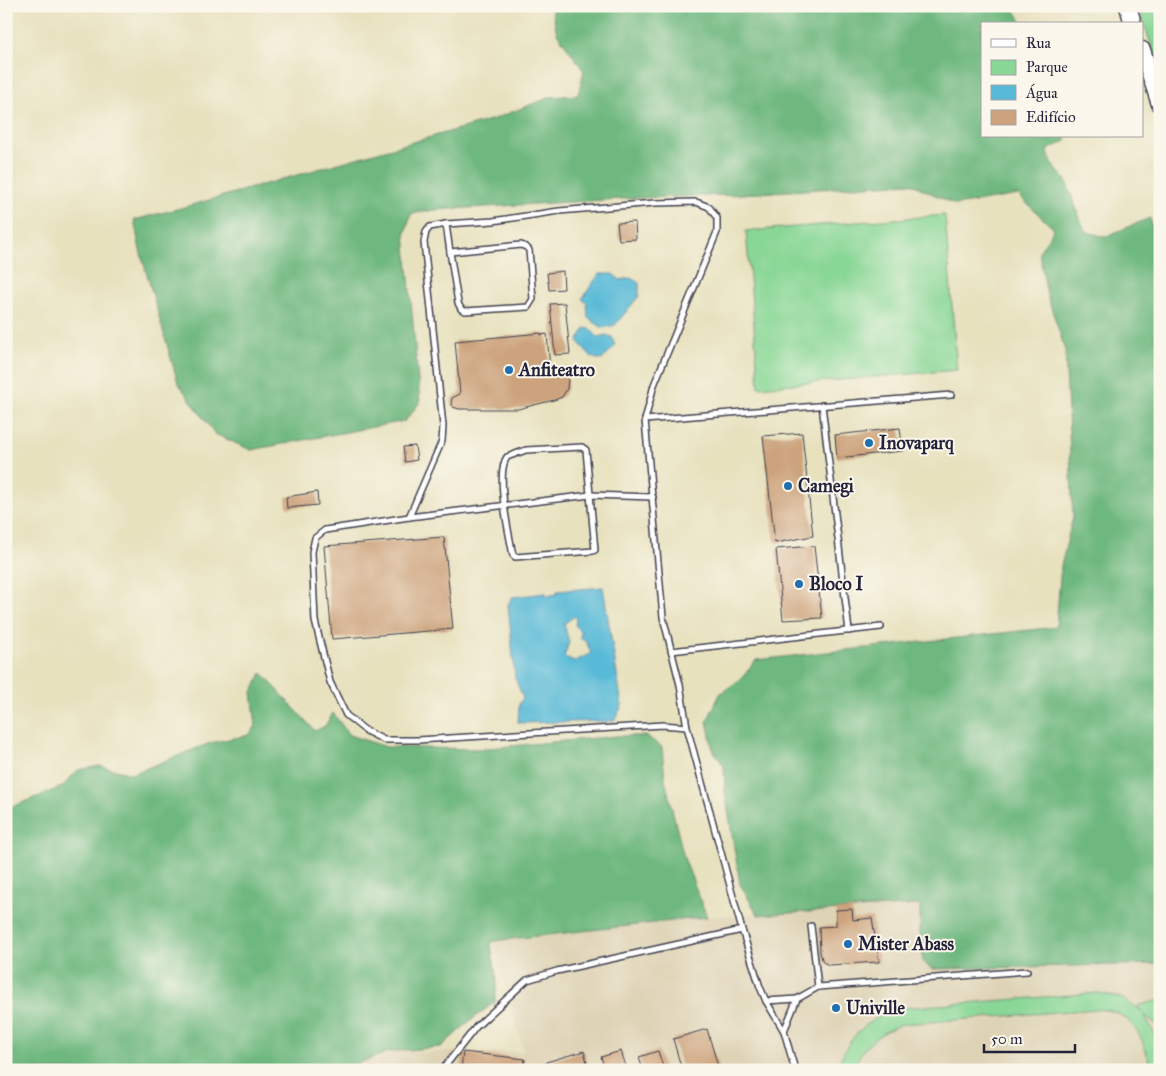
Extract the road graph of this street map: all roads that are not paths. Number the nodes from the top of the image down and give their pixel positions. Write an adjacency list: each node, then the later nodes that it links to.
1 (1128, 6): 2 (main road)
2 (1132, 22)
3 (1144, 56): 4 (main road)
4 (1160, 104)
5 (446, 224): 6 (lane); 9 (lane); 13 (lane)
6 (450, 252): 6 (lane)
7 (950, 395): 8 (lane)
8 (822, 406): 9 (lane); 15 (lane)
9 (645, 420): 11 (lane)
10 (590, 495): 11 (lane); 12 (lane); 12 (lane); 12 (lane)
11 (653, 497): 16 (lane)
12 (504, 505): 13 (lane)
13 (409, 517): 17 (lane)
14 (881, 627): 15 (lane)
15 (849, 631): 16 (lane)
16 (671, 651): 17 (lane)
17 (687, 727): 19 (lane)
18 (811, 926): 21 (lane)
19 (742, 930): 23 (lane); 25 (lane)
20 (1027, 971): 21 (lane)
21 (818, 987): 22 (lane)
22 (797, 999): 23 (lane); 24 (lane)
23 (766, 1001): 24 (lane)
24 (784, 1031): 26 (lane)
25 (442, 1070)
26 (795, 1070)

